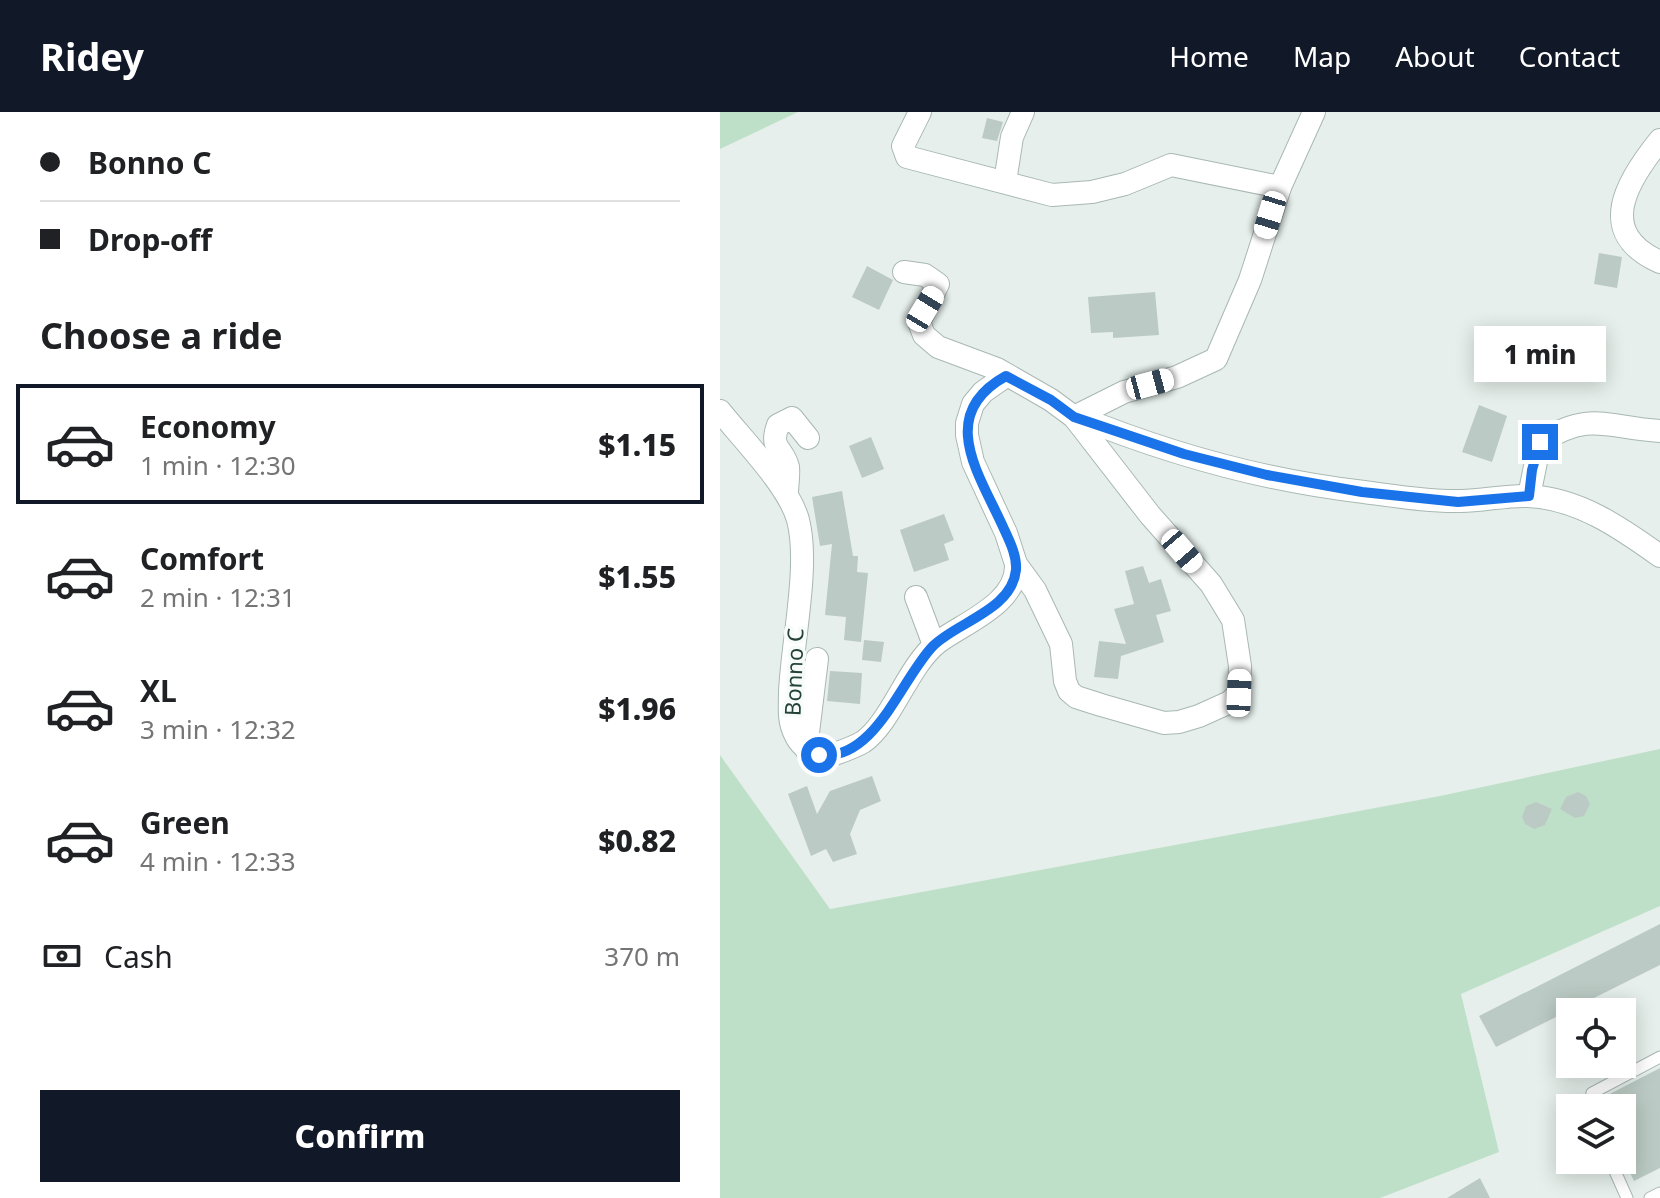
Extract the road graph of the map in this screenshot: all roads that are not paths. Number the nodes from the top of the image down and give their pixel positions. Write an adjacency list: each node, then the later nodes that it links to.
1 (920, 112): 5 (street)
2 (1023, 112): 5 (street)
3 (1314, 112): 6 (street)
4 (1660, 140): 7 (street)
5 (1005, 182): 6 (street)
6 (1280, 187): 11 (street)
7 (1660, 262)
8 (904, 272): 9 (street)
9 (1006, 376): 11 (street); 17 (street)
10 (720, 411): 14 (street, Bonno C)
11 (1075, 416): 15 (street); 17 (street)
12 (1660, 431): 15 (street)
13 (808, 438): 14 (street)
14 (787, 494): 21 (street, Bonno C)
15 (1529, 496): 16 (street)
16 (1660, 556)
17 (1016, 564): 19 (street, Bonno C)
18 (916, 597): 19 (street)
19 (934, 645): 21 (street, Bonno C)
20 (817, 659): 21 (street)
21 (806, 749)
22 (1660, 1057): 23 (lane)
23 (1592, 1094)
24 (1616, 1174): 26 (lane)
25 (1660, 1193): 27 (lane)
26 (1627, 1198)
27 (1650, 1198)

